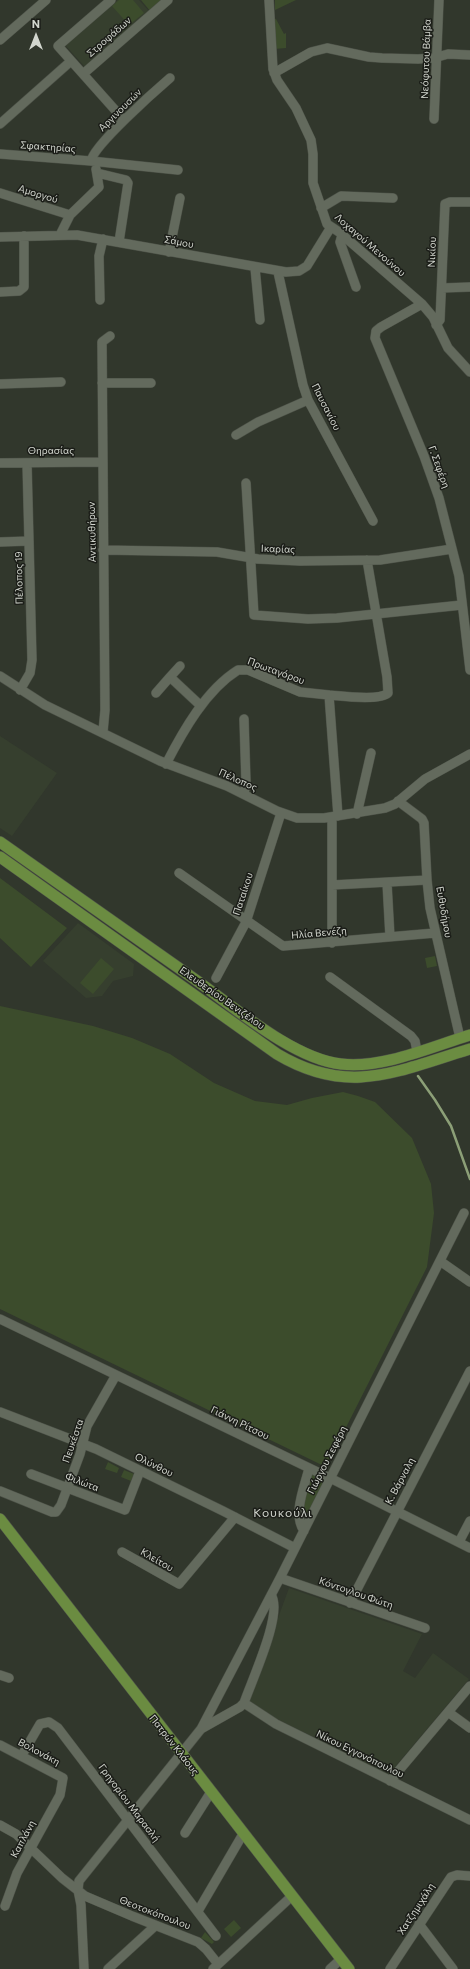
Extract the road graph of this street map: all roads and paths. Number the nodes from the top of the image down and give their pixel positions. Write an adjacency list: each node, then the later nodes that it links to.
1 (46, 0): 6 (street)
2 (111, 0): 9 (street)
3 (168, 0): 11 (street, Στροφάδων)
4 (269, 0): 10 (street, Λοχαγού Μενούνου)
5 (439, 0): 8 (street, Νεόφυτου Βάμβα)
6 (0, 40)
7 (470, 55): 8 (street)
8 (437, 57): 10 (street); 13 (street, Νεόφυτου Βάμβα)
9 (71, 61): 11 (street); 15 (street)
10 (274, 73): 24 (street, Λοχαγού Μενούνου)
11 (83, 74): 14 (street)
12 (170, 78): 14 (street, Αργινουσών)
13 (434, 119)
14 (124, 120): 17 (street, Αργινουσών)
15 (0, 124)
16 (0, 154): 17 (street, Σφακτηρίας)
17 (93, 161): 18 (street, Σφακτηρίας); 19 (street)
18 (178, 170)
19 (97, 173): 25 (street); 32 (street)
20 (0, 193): 25 (street, Αμοργού)
21 (180, 198): 33 (street)
22 (393, 198): 24 (street)
23 (470, 202): 37 (street, Νικίου)
24 (321, 208): 26 (street, Λοχαγού Μενούνου)
25 (70, 215): 27 (street)
26 (331, 227): 28 (street, Λοχαγού Μενούνου); 35 (street, Σάμου)
27 (60, 235): 29 (street, Σάμου); 31 (street, Σάμου)
28 (342, 235): 36 (street); 41 (street, Λοχαγού Μενούνου)
29 (24, 236): 30 (street, Σάμου); 39 (street)
30 (0, 237)
31 (102, 239): 32 (street, Σάμου); 40 (street)
32 (119, 242): 33 (street, Σάμου)
33 (169, 252): 34 (street, Σάμου)
34 (255, 268): 35 (street, Σάμου); 42 (street)
35 (278, 272): 50 (street, Παυσανίου)
36 (356, 287)
37 (442, 288): 38 (street); 43 (street, Νικίου)
38 (470, 288)
39 (0, 292)
40 (100, 300)
41 (422, 304): 43 (street, Λοχαγού Μενούνου); 59 (street, Γ. Σεφέρη)
42 (260, 320)
43 (436, 325): 45 (street, Λοχαγού Μενούνου)
44 (110, 336): 47 (street, Αντικυθήρων)
45 (470, 372)
46 (61, 382): 49 (street)
47 (102, 383): 48 (street); 53 (street, Αντικυθήρων)
48 (151, 383)
49 (0, 384)
50 (308, 400): 51 (street); 56 (street, Παυσανίου)
51 (236, 435)
52 (27, 462): 53 (street, Θηρασίας); 54 (street, Θηρασίας); 57 (street, Πέλοπος 19)
53 (102, 462): 60 (street, Αντικυθήρων)
54 (0, 463)
55 (246, 483): 61 (street)
56 (374, 521)
57 (29, 541): 58 (street); 69 (street, Πέλοπος 19)
58 (0, 542)
59 (452, 549): 62 (street, Ικαρίας); 63 (street, Γ. Σεφέρη)
60 (103, 550): 61 (street, Ικαρίας); 74 (street, Αντικυθήρων)
61 (251, 558): 62 (street, Ικαρίας); 64 (street)
62 (367, 560): 64 (street)
63 (462, 605): 64 (street); 66 (street, Γ. Σεφέρη)
64 (376, 615): 71 (street)
65 (180, 666): 68 (street)
66 (470, 670)
67 (0, 676): 69 (street, Πέλοπος)
68 (170, 677): 70 (street); 72 (street)
69 (20, 690): 74 (street, Πέλοπος)
70 (156, 693)
71 (329, 695): 72 (street, Πρωταγόρου); 82 (street)
72 (202, 706): 77 (street, Πρωταγόρου)
73 (244, 719): 78 (street)
74 (103, 732): 77 (street, Πέλοπος)
75 (371, 753): 81 (street)
76 (470, 754): 79 (street, Πέλοπος)
77 (166, 764): 78 (street, Πέλοπος)
78 (244, 794): 80 (street, Πέλοπος)
79 (398, 801): 81 (street, Πέλοπος); 86 (street, Ευθυδήμου)
80 (281, 813): 82 (street, Πέλοπος); 89 (street, Παταίκου)
81 (357, 814): 82 (street, Πέλοπος)
82 (335, 817): 88 (street)
83 (0, 842): 97 (main road, Ελευθερίου Βενιζέλου)
84 (0, 857): 96 (main road, Ελευθερίου Βενιζέλου)
85 (179, 873): 89 (street, Ηλία Βενέζη)
86 (427, 880): 87 (street); 90 (street, Ευθυδήμου)
87 (387, 883): 88 (street); 91 (street)
88 (332, 885): 92 (street)
89 (246, 922): 92 (street, Ηλία Βενέζη); 94 (street, Παταίκου)
90 (436, 933): 91 (street, Ηλία Βενέζη); 95 (street, Ευθυδήμου)
91 (390, 937): 92 (street, Ηλία Βενέζη)
92 (332, 942)
93 (330, 977): 97 (street)
94 (216, 978)
95 (465, 1036): 97 (main road, Ελευθερίου Βενιζέλου)
96 (470, 1048)
97 (418, 1051)
98 (464, 1213): 99 (street, Γιώργου Σεφέρη)
99 (440, 1262): 100 (street); 109 (street, Γιώργου Σεφέρη)
100 (470, 1282)
101 (0, 1319): 103 (street, Γιάννη Ρίτσου)
102 (470, 1372): 112 (street, Κ. Βάρναλη)
103 (116, 1375): 105 (street, Πευκέστα); 106 (street, Γιάννη Ρίτσου)
104 (0, 1412): 105 (street, Ολύνθου)
105 (83, 1444): 107 (street, Ολύνθου); 110 (street, Πευκέστα)
106 (309, 1468): 109 (street, Γιάννη Ρίτσου); 116 (street)
107 (140, 1471): 110 (street, Φιλώτα); 113 (street, Ολύνθου)
108 (31, 1474): 110 (street, Φιλώτα)
109 (330, 1478): 112 (street, Γιάννη Ρίτσου); 116 (street, Γιώργου Σεφέρη)
110 (67, 1488): 111 (street, Πευκέστα)
111 (0, 1491)
112 (396, 1511): 117 (street, Γιάννη Ρίτσου); 123 (street, Κ. Βάρναλη)
113 (235, 1517): 118 (street, Ολύνθου); 120 (street, Κλείτου)
114 (0, 1519): 132 (main road, Πατρών Κλάους)
115 (470, 1522): 117 (street)
116 (304, 1531): 118 (street, Γιώργου Σεφέρη)
117 (459, 1542): 119 (street, Γιάννη Ρίτσου)
118 (295, 1548): 121 (street, Γιώργου Σεφέρη)
119 (470, 1548)
120 (122, 1552)
121 (280, 1578): 122 (street, Γιώργου Σεφέρη); 123 (street, Κόντογλου Φώτη)
122 (271, 1595): 126 (street); 129 (street, Γιώργου Σεφέρη)
123 (350, 1603): 124 (street, Κόντογλου Φώτη)
124 (424, 1628)
125 (470, 1686): 127 (street)
126 (244, 1702): 129 (street); 133 (street, Νίκου Εγγονόπουλου)
127 (448, 1712): 128 (street); 133 (street)
128 (470, 1728)
129 (201, 1729): 132 (street, Γιώργου Σεφέρη)
130 (0, 1745): 131 (street, Βολονάκη)
131 (22, 1755): 134 (street, Βολονάκη); 137 (street, Γρηγορίου Μαρασλή)
132 (182, 1755): 135 (main road, Πατρών Κλάους); 137 (street, Γιώργου Σεφέρη)
133 (390, 1781): 136 (street, Νίκου Εγγονόπουλου)
134 (62, 1783): 141 (street, Καπλάνη)
135 (211, 1792): 139 (street); 140 (main road, Πατρών Κλάους)
136 (470, 1820)
137 (128, 1822): 143 (street, Γιώργου Σεφέρη); 146 (street, Γρηγορίου Μαρασλή)
138 (0, 1825): 141 (street, Θεοτοκόπουλου)
139 (185, 1833)
140 (244, 1834): 144 (main road, Πατρών Κλάους); 146 (street)
141 (30, 1847): 143 (street, Θεοτοκόπουλου); 145 (street, Καπλάνη)
142 (470, 1876): 147 (street, Χατζημιχάλη)
143 (78, 1890): 148 (street, Θεοτοκόπουλου); 152 (street)
144 (292, 1896): 150 (main road, Πατρών Κλάους); 151 (street)
145 (5, 1906)
146 (198, 1910): 149 (street, Γρηγορίου Μαρασλή)
147 (419, 1924): 156 (street, Χατζημιχάλη); 157 (street)
148 (155, 1926): 151 (street, Θεοτοκόπουλου); 153 (street)
149 (216, 1936)
150 (341, 1959): 154 (street); 155 (main road, Πατρών Κλάους)
151 (215, 1967)
152 (84, 1969)
153 (108, 1969)
154 (330, 1969)
155 (349, 1969)
156 (390, 1969)
157 (453, 1969)

